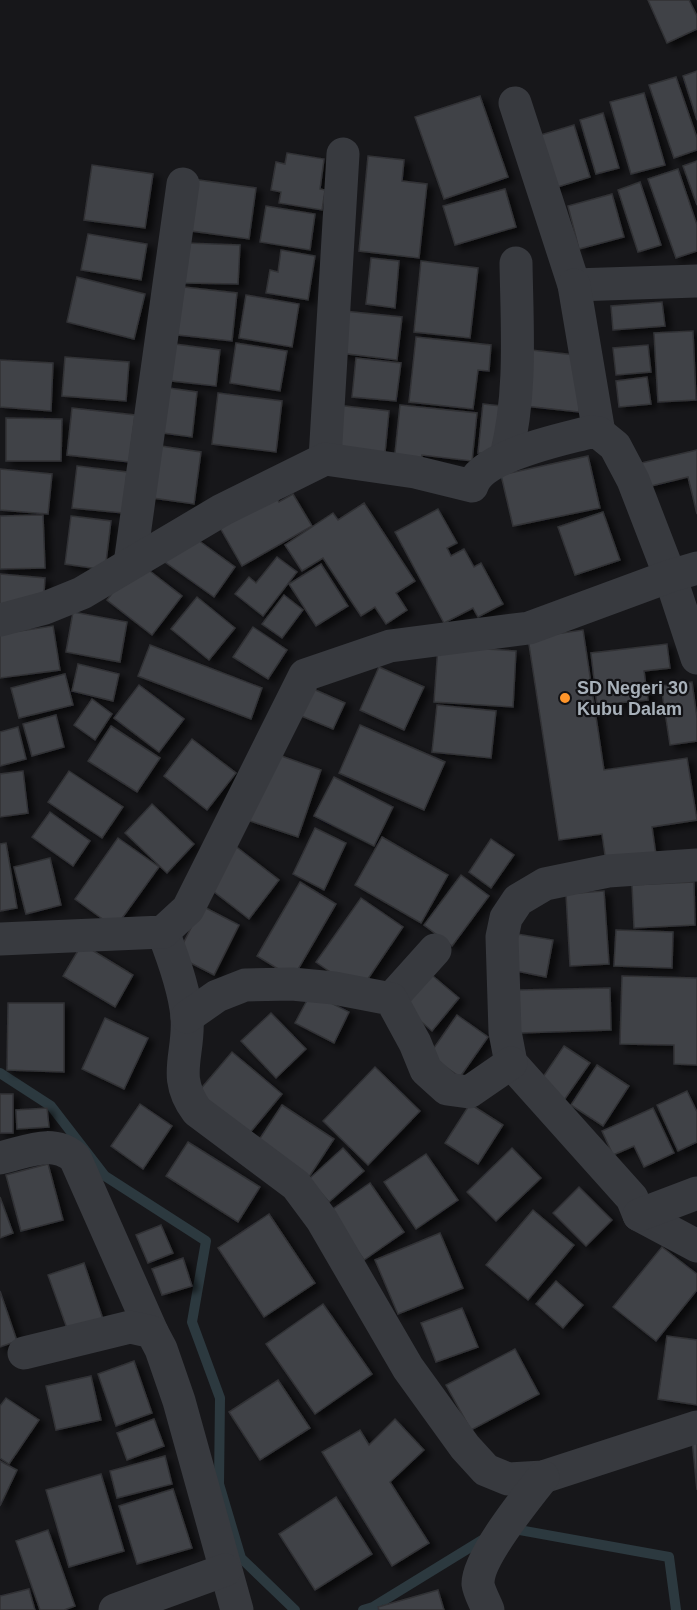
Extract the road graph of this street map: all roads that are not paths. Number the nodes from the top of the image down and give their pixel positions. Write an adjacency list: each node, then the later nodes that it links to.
1 (514, 104): 6 (street)
2 (343, 154): 9 (street)
3 (183, 184): 10 (street)
4 (516, 263): 8 (street)
5 (697, 281): 6 (street)
6 (574, 285): 7 (street)
7 (599, 433): 8 (street); 11 (street)
8 (506, 456): 9 (street)
9 (325, 459): 10 (street)
10 (130, 564): 12 (street)
11 (684, 572): 13 (street); 15 (street)
12 (0, 620)
13 (697, 658)
14 (697, 865): 20 (street)
15 (163, 932): 16 (street); 19 (street)
16 (0, 939)
17 (435, 950): 18 (street)
18 (391, 999): 19 (street); 20 (street)
19 (187, 1017): 28 (street)
20 (511, 1063): 23 (street)
21 (0, 1158): 25 (street)
22 (697, 1193): 23 (street)
23 (639, 1215): 24 (street)
24 (697, 1246)
25 (152, 1332): 26 (street); 29 (street)
26 (24, 1353)
27 (697, 1427): 28 (street)
28 (535, 1487): 32 (street)
29 (225, 1570): 30 (street); 31 (street)
30 (115, 1610)
31 (237, 1610)
32 (488, 1610)

